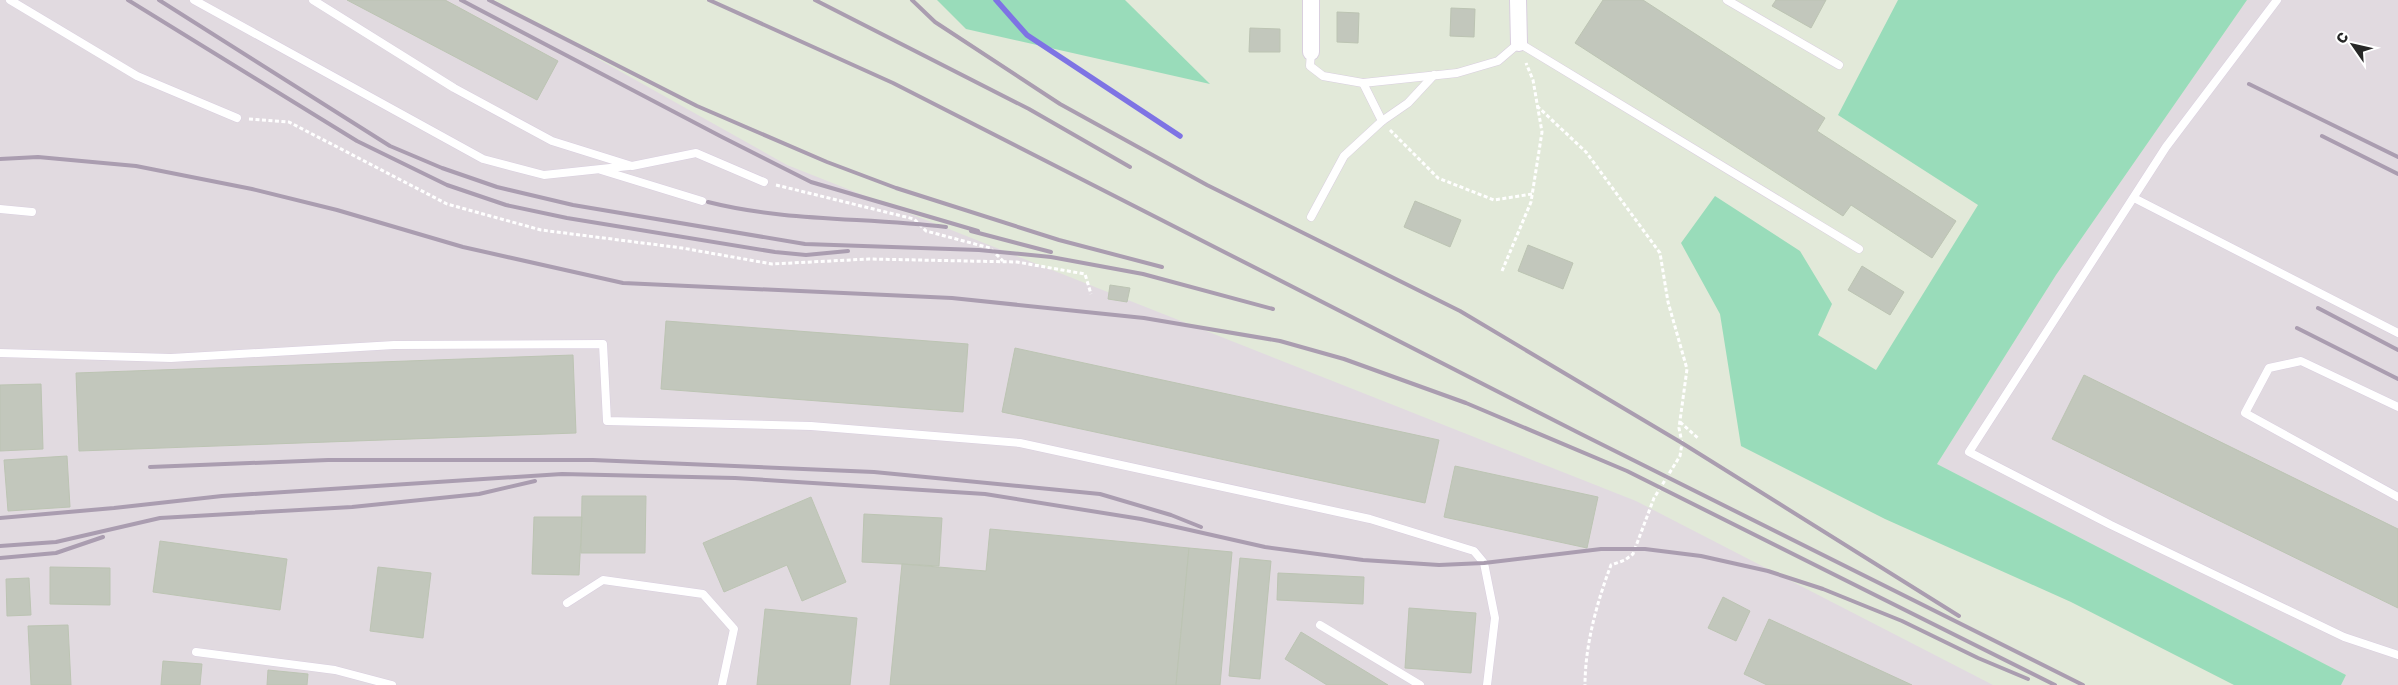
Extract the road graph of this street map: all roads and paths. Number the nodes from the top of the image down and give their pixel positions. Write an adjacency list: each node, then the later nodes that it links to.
1 (10, 0): 14 (lane)
2 (194, 0): 17 (lane)
3 (313, 0): 16 (lane)
4 (1311, 0): 9 (street)
5 (1518, 0): 8 (street)
6 (1727, 0): 10 (lane)
7 (2278, 0): 20 (lane)
8 (1519, 43): 11 (lane); 13 (path); 25 (lane)
9 (1311, 52): 12 (lane)
10 (1840, 65)
11 (1434, 75): 12 (lane); 15 (lane)
12 (1364, 83): 15 (lane)
13 (1537, 106): 19 (path); 32 (path)
14 (237, 118): 26 (path)
15 (1382, 121): 19 (path); 24 (lane)
16 (632, 166): 17 (lane); 18 (lane)
17 (596, 169): 21 (lane)
18 (764, 182): 26 (path)
19 (1532, 194): 27 (path)
20 (2134, 198): 29 (lane); 38 (lane)
21 (702, 201)
22 (0, 209): 23 (lane)
23 (32, 212)
24 (1311, 217)
25 (1859, 249)
26 (1003, 262): 28 (path)
27 (1502, 271)
28 (1091, 294)
29 (2398, 333)
30 (0, 353): 42 (lane)
31 (2398, 407): 34 (lane)
32 (1680, 422): 33 (path); 43 (path)
33 (1699, 439)
34 (2398, 497)
35 (567, 603): 40 (lane)
36 (1320, 625): 41 (lane)
37 (196, 652): 39 (lane)
38 (2398, 655)
39 (392, 685)
40 (722, 685)
41 (1420, 685)
42 (1487, 685)
43 (1585, 685)

